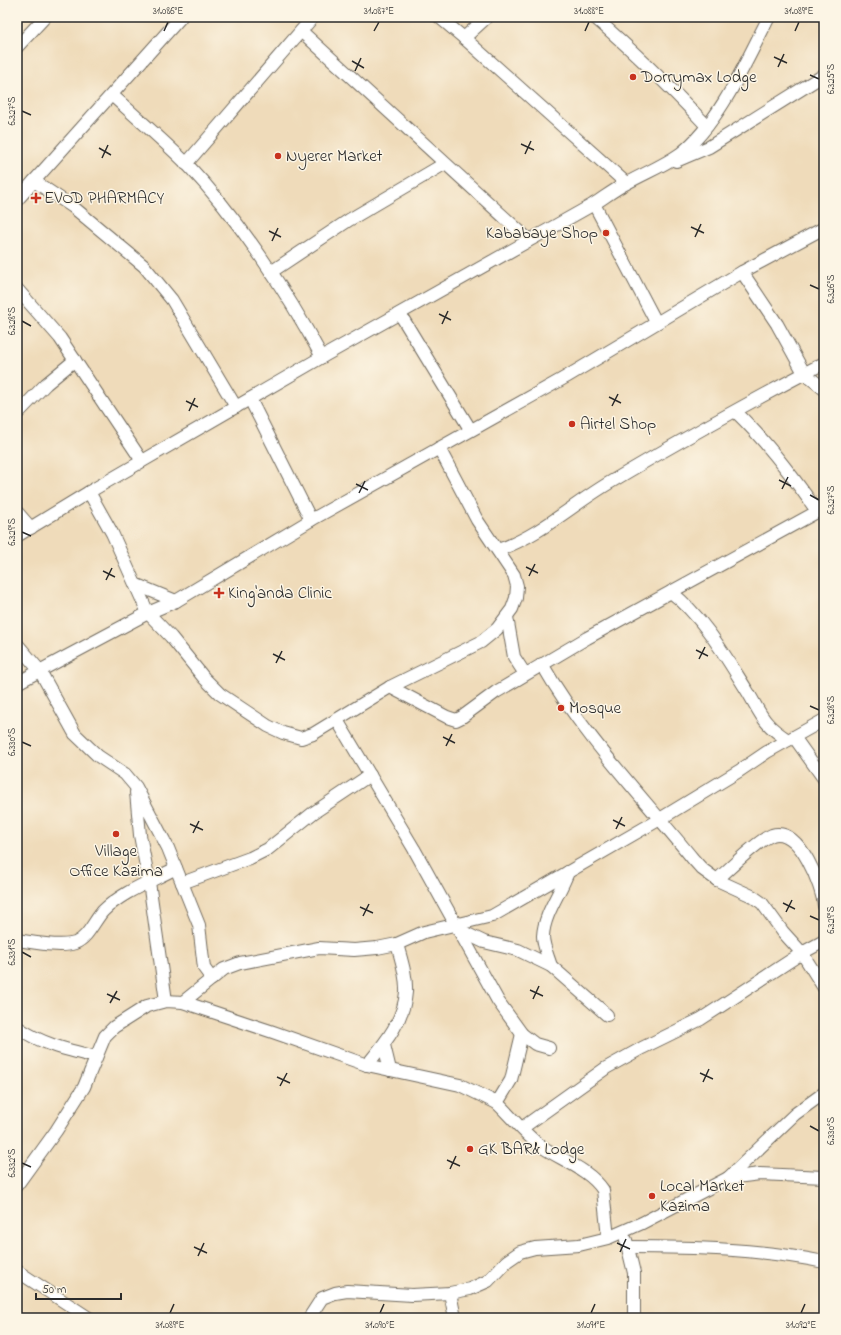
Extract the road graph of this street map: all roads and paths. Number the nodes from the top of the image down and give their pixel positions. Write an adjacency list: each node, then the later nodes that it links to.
1 (45, 17): 10 (street)
2 (181, 17): 12 (street)
3 (313, 17): 8 (street)
4 (439, 17): 9 (street)
5 (487, 17): 9 (street)
6 (594, 17): 13 (street)
7 (769, 17): 13 (street)
8 (301, 31): 14 (street); 15 (street)
9 (464, 38): 18 (street)
10 (17, 47)
11 (824, 75): 16 (street)
12 (112, 95): 14 (street); 17 (street)
13 (707, 126): 16 (street)
14 (186, 164): 23 (street)
15 (444, 164): 22 (street); 23 (street)
16 (660, 167): 18 (street)
17 (34, 181): 19 (street); 34 (street)
18 (626, 183): 20 (street)
19 (17, 200)
20 (594, 204): 22 (street); 27 (street)
21 (824, 228): 24 (street)
22 (529, 240): 26 (street)
23 (271, 272): 28 (street)
24 (742, 272): 27 (street); 31 (street)
25 (17, 289): 29 (street)
26 (400, 314): 28 (street); 37 (street)
27 (656, 322): 37 (street)
28 (322, 357): 33 (street)
29 (75, 360): 36 (street); 39 (street)
30 (824, 363): 31 (street)
31 (804, 374): 32 (street); 35 (street)
32 (824, 389)
33 (250, 399): 34 (street); 43 (street)
34 (236, 407): 39 (street)
35 (736, 412): 41 (street); 46 (street)
36 (17, 414)
37 (470, 429): 38 (street)
38 (440, 448): 43 (street); 46 (street)
39 (142, 460): 40 (street)
40 (89, 492): 44 (street); 47 (street)
41 (820, 509): 48 (street)
42 (17, 512): 44 (street)
43 (311, 520): 49 (street)
44 (31, 528): 45 (street)
45 (17, 536)
46 (498, 550): 51 (street)
47 (137, 585): 49 (street); 50 (street)
48 (671, 592): 53 (street); 60 (street)
49 (176, 601): 50 (street)
50 (148, 613): 54 (street); 58 (street)
51 (507, 618): 55 (street); 57 (street)
52 (17, 644): 54 (street)
53 (542, 664): 55 (street); 66 (street)
54 (40, 671): 56 (street); 65 (street)
55 (526, 674): 57 (street)
56 (17, 683)
57 (390, 687): 58 (street)
58 (337, 720): 63 (street)
59 (824, 720): 61 (street)
60 (768, 726): 61 (street); 62 (street)
61 (791, 738): 62 (street); 64 (street)
62 (767, 752): 66 (street)
63 (370, 776): 71 (street); 73 (street)
64 (824, 779)
65 (136, 787): 67 (street); 70 (street)
66 (660, 819): 68 (street); 69 (street)
67 (176, 868): 70 (street); 71 (street)
68 (568, 872): 73 (street); 78 (street)
69 (717, 880): 72 (street); 77 (street)
70 (149, 882): 74 (street); 81 (street)
71 (182, 883): 79 (street)
72 (824, 906)
73 (458, 928): 76 (street); 78 (street); 85 (street)
74 (17, 940)
75 (824, 941): 77 (street)
76 (397, 944): 79 (street); 86 (street)
77 (802, 953): 80 (street); 93 (street)
78 (551, 966): 83 (street)
79 (212, 979): 82 (street)
80 (824, 988)
81 (166, 1001): 82 (street); 88 (street)
82 (183, 1002): 89 (street)
83 (607, 1015)
84 (17, 1026): 88 (street)
85 (522, 1034): 87 (street); 92 (street)
86 (384, 1045): 89 (street); 90 (street)
87 (549, 1048)
88 (96, 1057): 96 (street)
89 (367, 1065): 90 (street)
90 (390, 1070): 92 (street)
91 (824, 1093): 95 (street)
92 (497, 1103): 93 (street)
93 (522, 1128): 98 (street)
94 (824, 1177): 95 (street)
95 (728, 1178): 97 (street)
96 (17, 1185)
97 (624, 1231): 98 (street); 99 (street)
98 (608, 1238): 102 (street)
99 (629, 1247): 100 (street); 106 (street)
100 (824, 1262)
101 (17, 1271): 103 (street)
102 (450, 1294): 104 (street); 105 (street)
103 (88, 1318)
104 (309, 1318)
105 (455, 1318)
106 (634, 1318)

